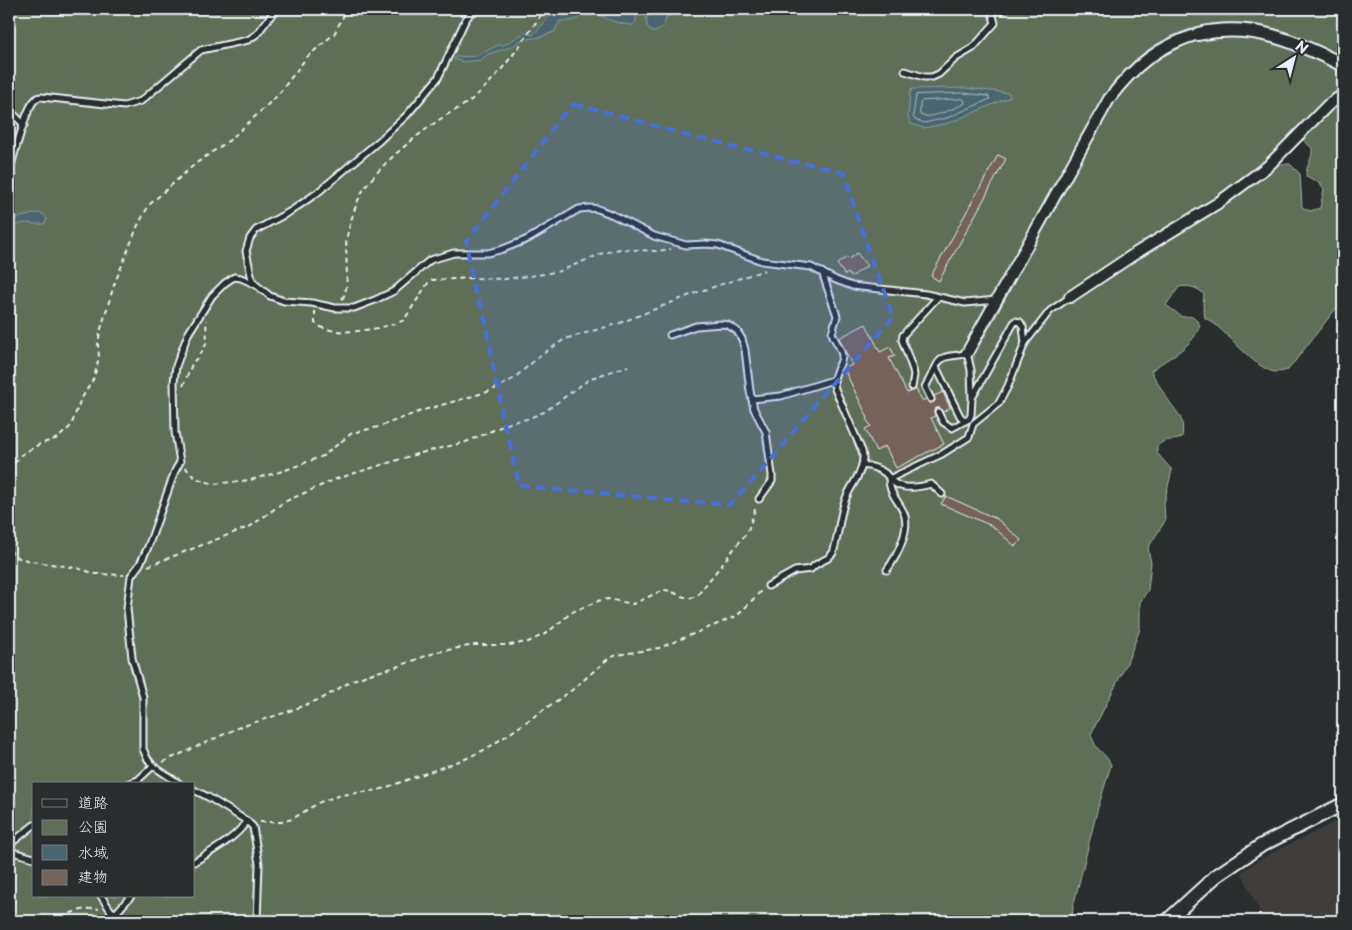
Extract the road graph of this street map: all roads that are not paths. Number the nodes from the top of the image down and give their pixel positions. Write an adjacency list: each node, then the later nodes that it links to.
1 (276, 9): 9 (lane)
2 (472, 9): 12 (lane)
3 (991, 9): 6 (lane)
4 (1198, 34): 5 (street); 15 (street)
5 (1343, 65)
6 (905, 71)
7 (1343, 95): 13 (street)
8 (9, 109): 9 (lane)
9 (24, 125): 10 (lane)
10 (9, 171)
11 (822, 272): 12 (lane); 14 (lane); 20 (lane)
12 (254, 284): 34 (lane)
13 (1070, 297): 17 (lane)
14 (937, 298): 15 (lane); 21 (lane)
15 (997, 300): 18 (street)
16 (670, 335): 23 (lane)
17 (1025, 342): 22 (lane); 27 (lane)
18 (967, 354): 19 (lane); 22 (lane)
19 (936, 367): 24 (lane); 26 (lane)
20 (833, 380): 23 (lane); 28 (lane)
21 (912, 387)
22 (972, 398): 26 (lane)
23 (752, 399): 31 (lane)
24 (931, 399)
25 (938, 412): 26 (lane)
26 (967, 420): 27 (lane)
27 (973, 424): 29 (lane)
28 (862, 465): 29 (lane); 33 (lane)
29 (889, 479): 30 (lane); 32 (lane)
30 (942, 494)
31 (759, 499)
32 (887, 570)
33 (768, 586)
34 (153, 766): 35 (lane); 36 (lane)
35 (132, 782)
36 (177, 782)
37 (195, 791): 39 (lane)
38 (1343, 804): 50 (street)
39 (247, 821): 44 (lane); 49 (lane)
40 (32, 827): 41 (lane)
41 (9, 844)
42 (9, 851): 43 (lane)
43 (32, 857)
44 (195, 861)
45 (102, 898): 47 (lane)
46 (129, 898): 47 (lane)
47 (111, 911): 48 (lane)
48 (117, 921)
49 (257, 921)
50 (1167, 921)

